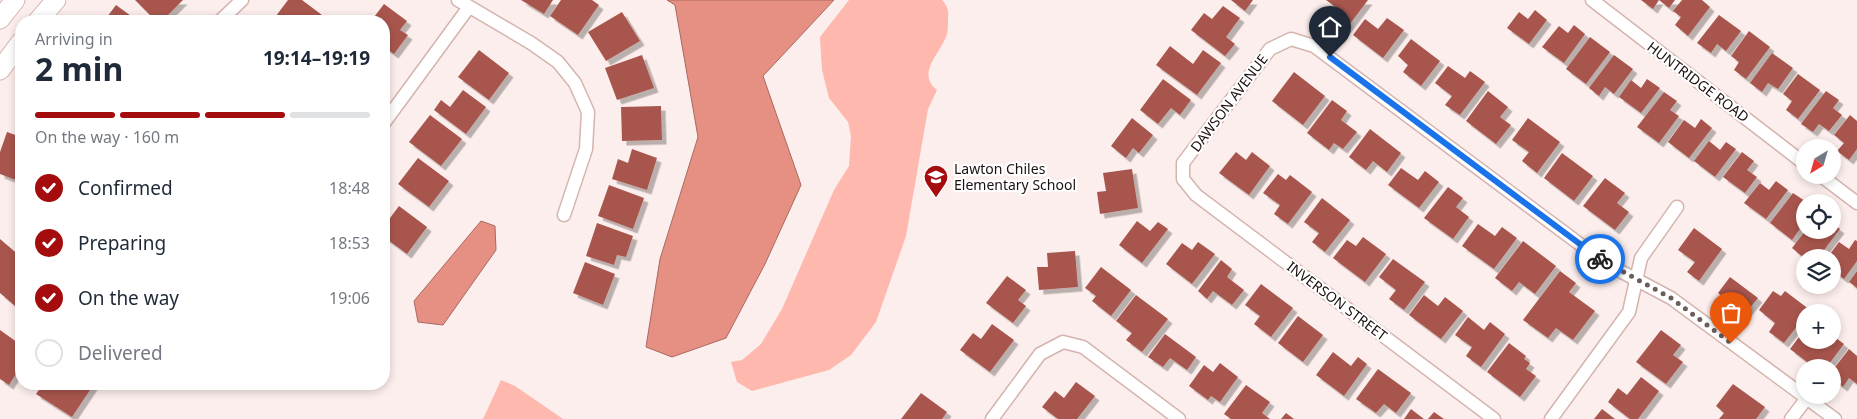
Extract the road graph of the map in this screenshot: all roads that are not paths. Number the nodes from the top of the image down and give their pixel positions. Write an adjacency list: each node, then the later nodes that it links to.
1 (15, 0): 9 (street)
2 (56, 0): 7 (street)
3 (242, 0): 8 (street)
4 (458, 0): 6 (street)
5 (1592, 0): 13 (street, HUNTRIDGE ROAD)
6 (470, 7): 12 (street); 18 (street)
7 (43, 15)
8 (226, 15)
9 (0, 19)
10 (15, 50): 11 (street)
11 (0, 70)
12 (390, 115)
13 (1796, 157)
14 (1183, 179): 19 (street, DAWSON AVENUE); 25 (street, INVERSON STREET)
15 (1831, 184): 16 (street)
16 (1857, 204)
17 (1677, 207): 19 (street)
18 (564, 215)
19 (1636, 280): 20 (street); 26 (street)
20 (1796, 390)
21 (1802, 404): 27 (street)
22 (1815, 404): 28 (street)
23 (992, 419): 24 (street)
24 (1179, 419)
25 (1494, 419)
26 (1551, 419)
27 (1791, 419)
28 (1834, 419)

